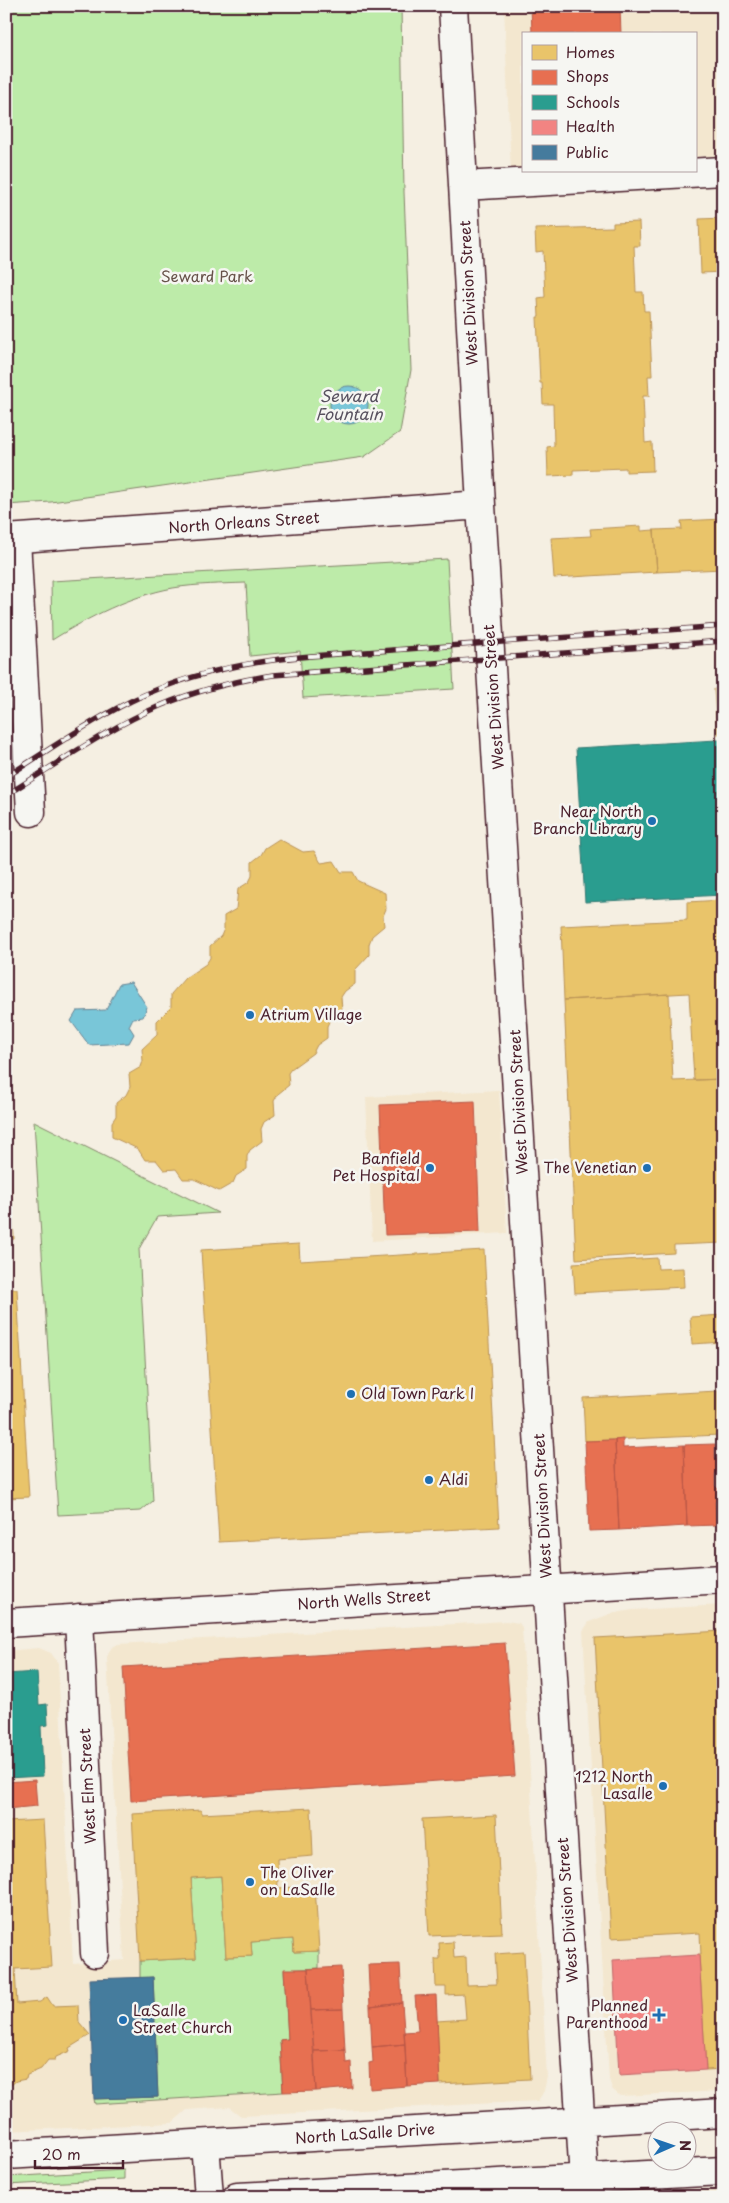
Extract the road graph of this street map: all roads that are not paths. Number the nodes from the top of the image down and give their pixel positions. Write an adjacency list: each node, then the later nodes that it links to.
1 (453, 6): 3 (main road, West Division Street)
2 (723, 171): 3 (main road)
3 (463, 186): 4 (main road, West Division Street)
4 (481, 505): 5 (main road, North Orleans Street); 8 (main road, West Division Street)
5 (11, 539): 6 (main road)
6 (31, 812)
7 (723, 1579): 8 (main road, North Wells Street)
8 (548, 1589): 9 (main road, North Wells Street); 13 (main road, West Division Street)
9 (79, 1618): 10 (main road, North Wells Street); 11 (main road, West Elm Street)
10 (6, 1623)
11 (95, 1954)
12 (723, 2112): 13 (main road, North LaSalle Drive)
13 (580, 2121): 14 (main road, North LaSalle Drive); 17 (main road, West Division Street)
14 (205, 2144): 15 (main road, North LaSalle Drive); 18 (main road)
15 (6, 2155)
16 (723, 2171): 17 (main road)
17 (585, 2188): 19 (main road)
18 (209, 2197)
19 (237, 2197)

